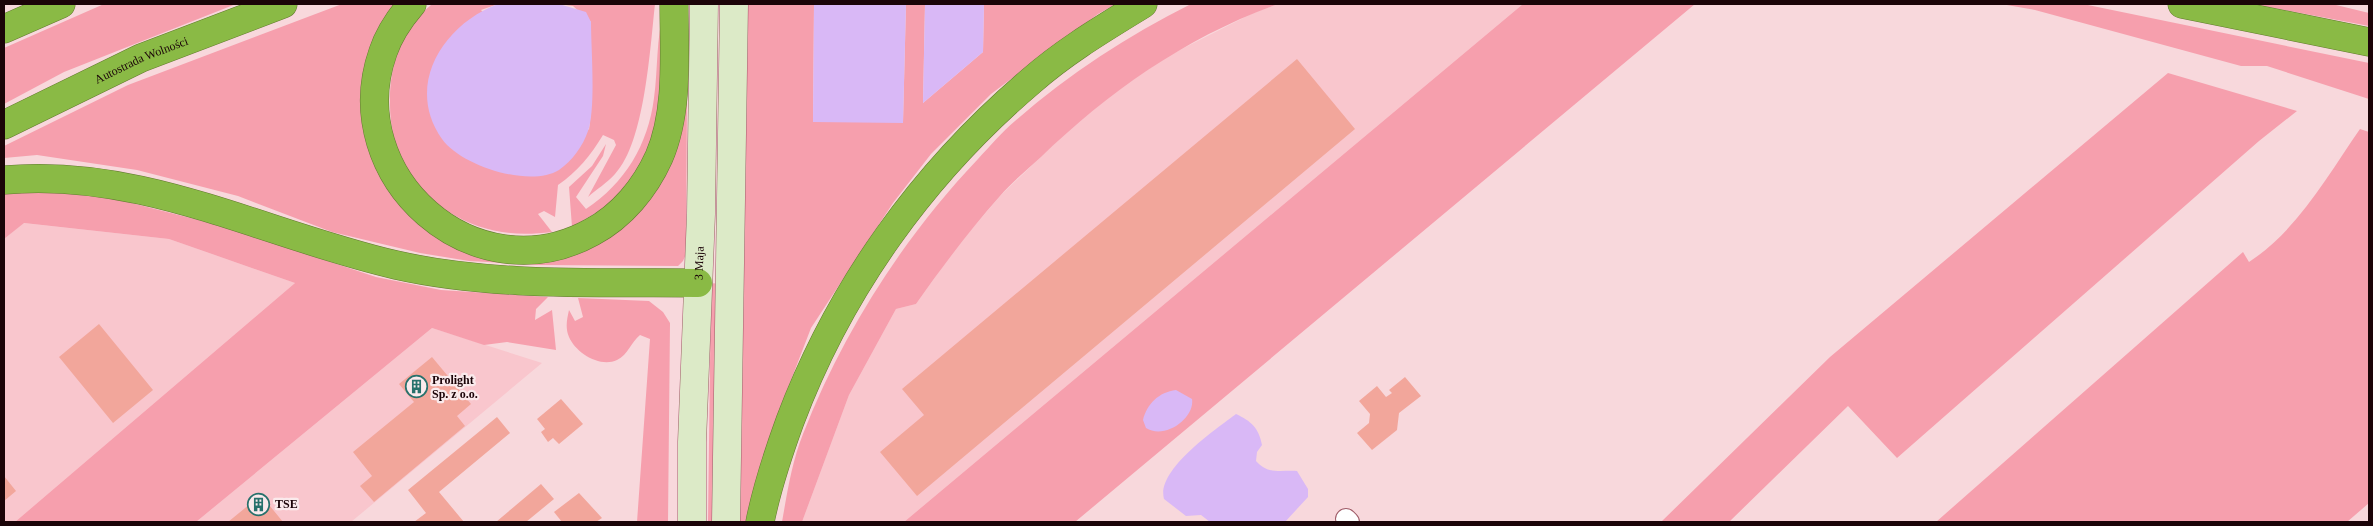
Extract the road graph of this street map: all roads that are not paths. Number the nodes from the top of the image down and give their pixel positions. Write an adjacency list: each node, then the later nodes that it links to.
1 (61, 4): 9 (highway)
2 (283, 4): 11 (highway, Autostrada Wolności)
3 (412, 4): 4 (highway)
4 (674, 4)
5 (704, 4): 14 (main road, 3 Maja)
6 (734, 4): 13 (main road)
7 (1143, 4): 17 (highway)
8 (2182, 4): 10 (highway)
9 (4, 29)
10 (2369, 42)
11 (4, 125)
12 (4, 180): 14 (highway)
13 (732, 240): 14 (main road); 16 (main road)
14 (698, 283): 15 (main road, 3 Maja)
15 (692, 522)
16 (726, 522)
17 (760, 522)

